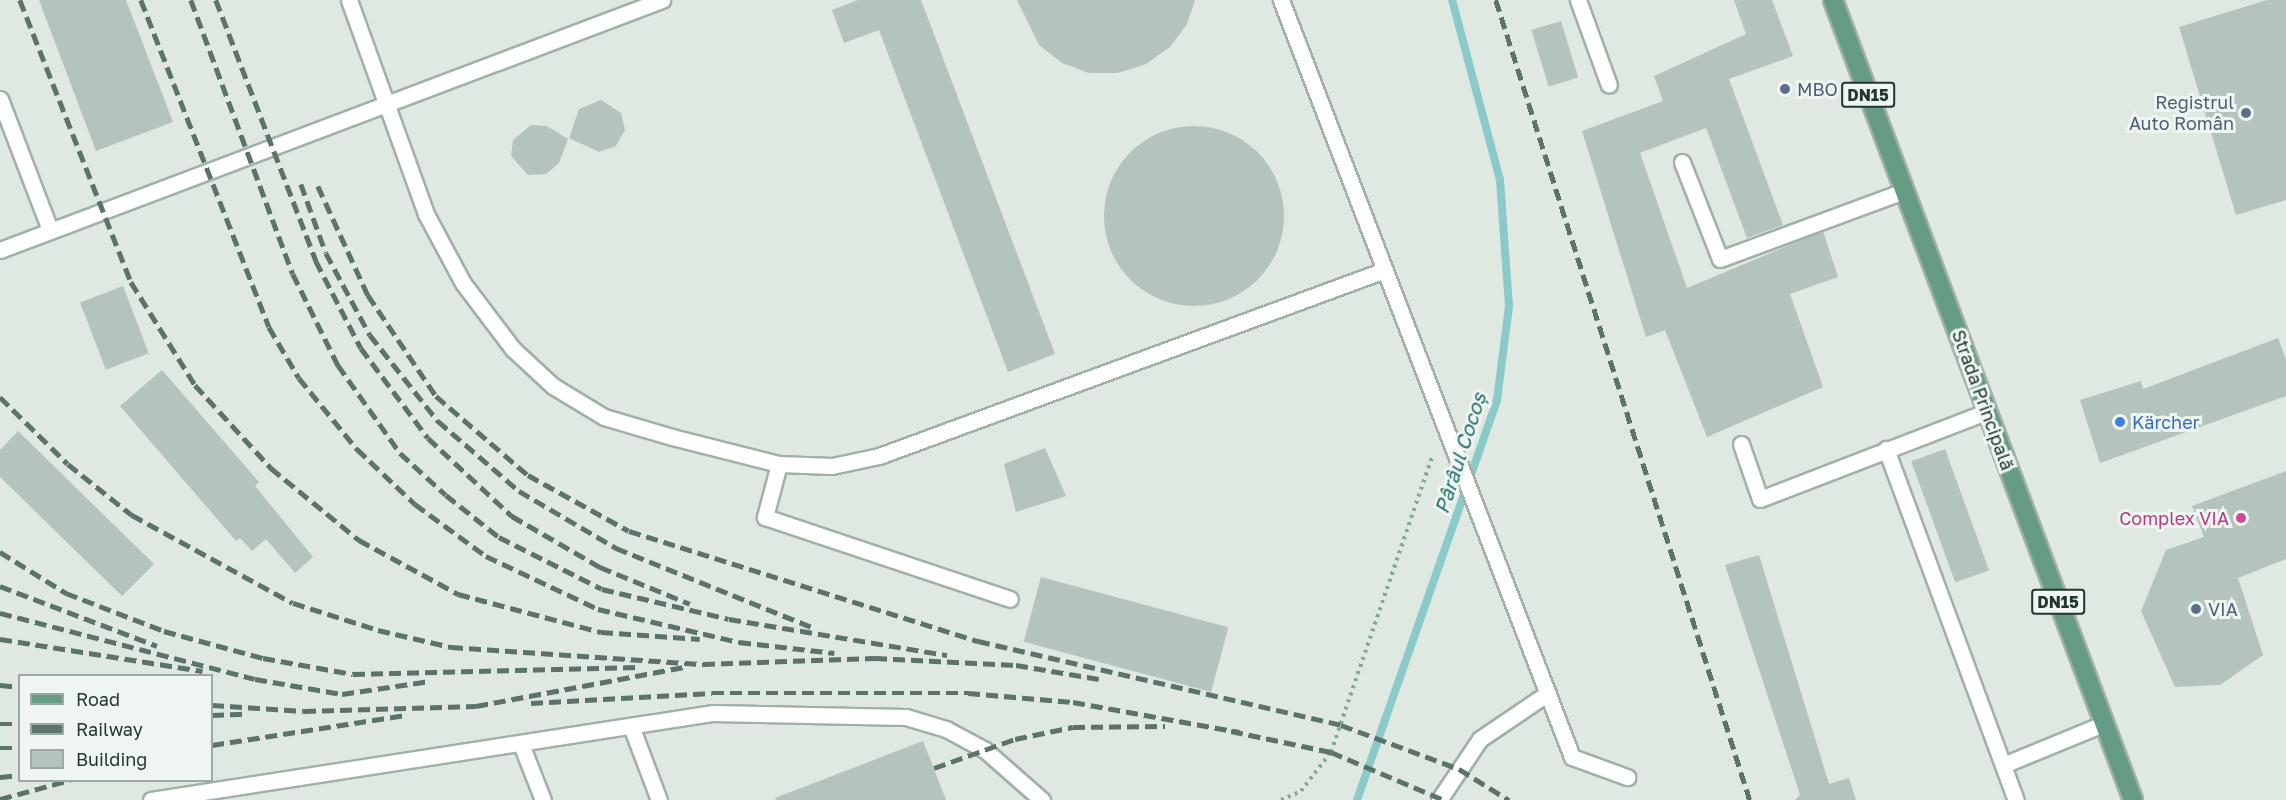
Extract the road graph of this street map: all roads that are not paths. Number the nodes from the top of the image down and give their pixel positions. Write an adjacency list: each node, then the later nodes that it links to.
1 (349, 0): 8 (lane)
2 (662, 0): 8 (lane)
3 (1281, 0): 13 (lane)
4 (1578, 0): 6 (lane)
5 (1833, 0): 10 (main road, Strada Principală / DN15)
6 (1609, 85)
7 (0, 99): 11 (lane)
8 (389, 105): 11 (lane); 17 (lane)
9 (1682, 162): 10 (lane)
10 (1904, 190): 14 (main road, Strada Principală / DN15)
11 (50, 230): 12 (lane)
12 (0, 250)
13 (1382, 271): 17 (lane); 19 (lane)
14 (1986, 412): 16 (lane); 20 (main road, Strada Principală / DN15)
15 (1741, 444): 16 (lane)
16 (1886, 450): 23 (lane)
17 (779, 464): 18 (lane)
18 (1010, 599)
19 (1548, 693): 24 (lane); 30 (lane)
20 (2103, 724): 23 (lane); 32 (main road, Strada Principală / DN15)
21 (631, 726): 22 (lane); 28 (lane); 29 (lane)
22 (521, 744): 25 (lane); 27 (lane)
23 (2003, 765): 31 (lane)
24 (1627, 777)
25 (212, 794): 26 (lane)
26 (151, 800)
27 (543, 800)
28 (659, 800)
29 (1042, 800)
30 (1439, 800)
31 (2016, 800)
32 (2133, 800)

